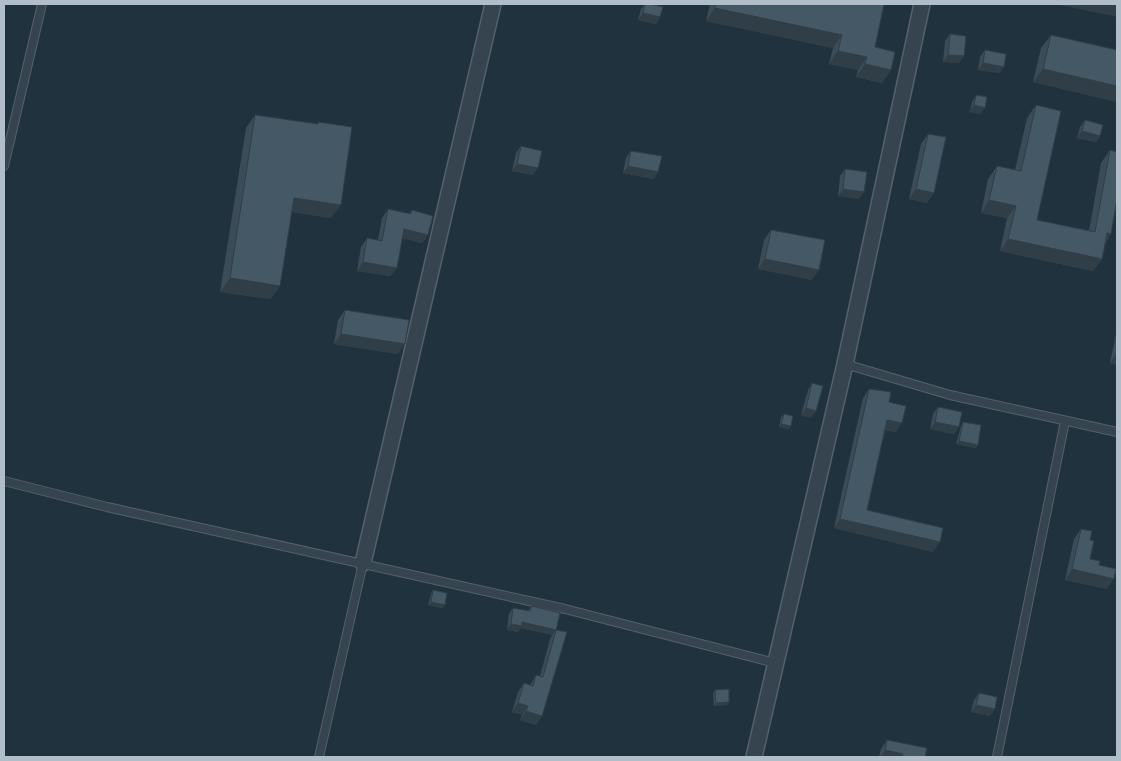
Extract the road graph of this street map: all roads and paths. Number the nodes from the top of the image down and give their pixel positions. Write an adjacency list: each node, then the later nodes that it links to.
1 (42, 4): 4 (lane)
2 (493, 4): 9 (street)
3 (922, 4): 5 (street)
4 (4, 166)
5 (845, 364): 6 (lane); 10 (street)
6 (1065, 421): 7 (lane); 13 (lane)
7 (1117, 432)
8 (4, 481): 9 (lane)
9 (363, 564): 10 (lane); 11 (lane)
10 (775, 663): 12 (street)
11 (319, 757)
12 (754, 757)
13 (997, 757)

